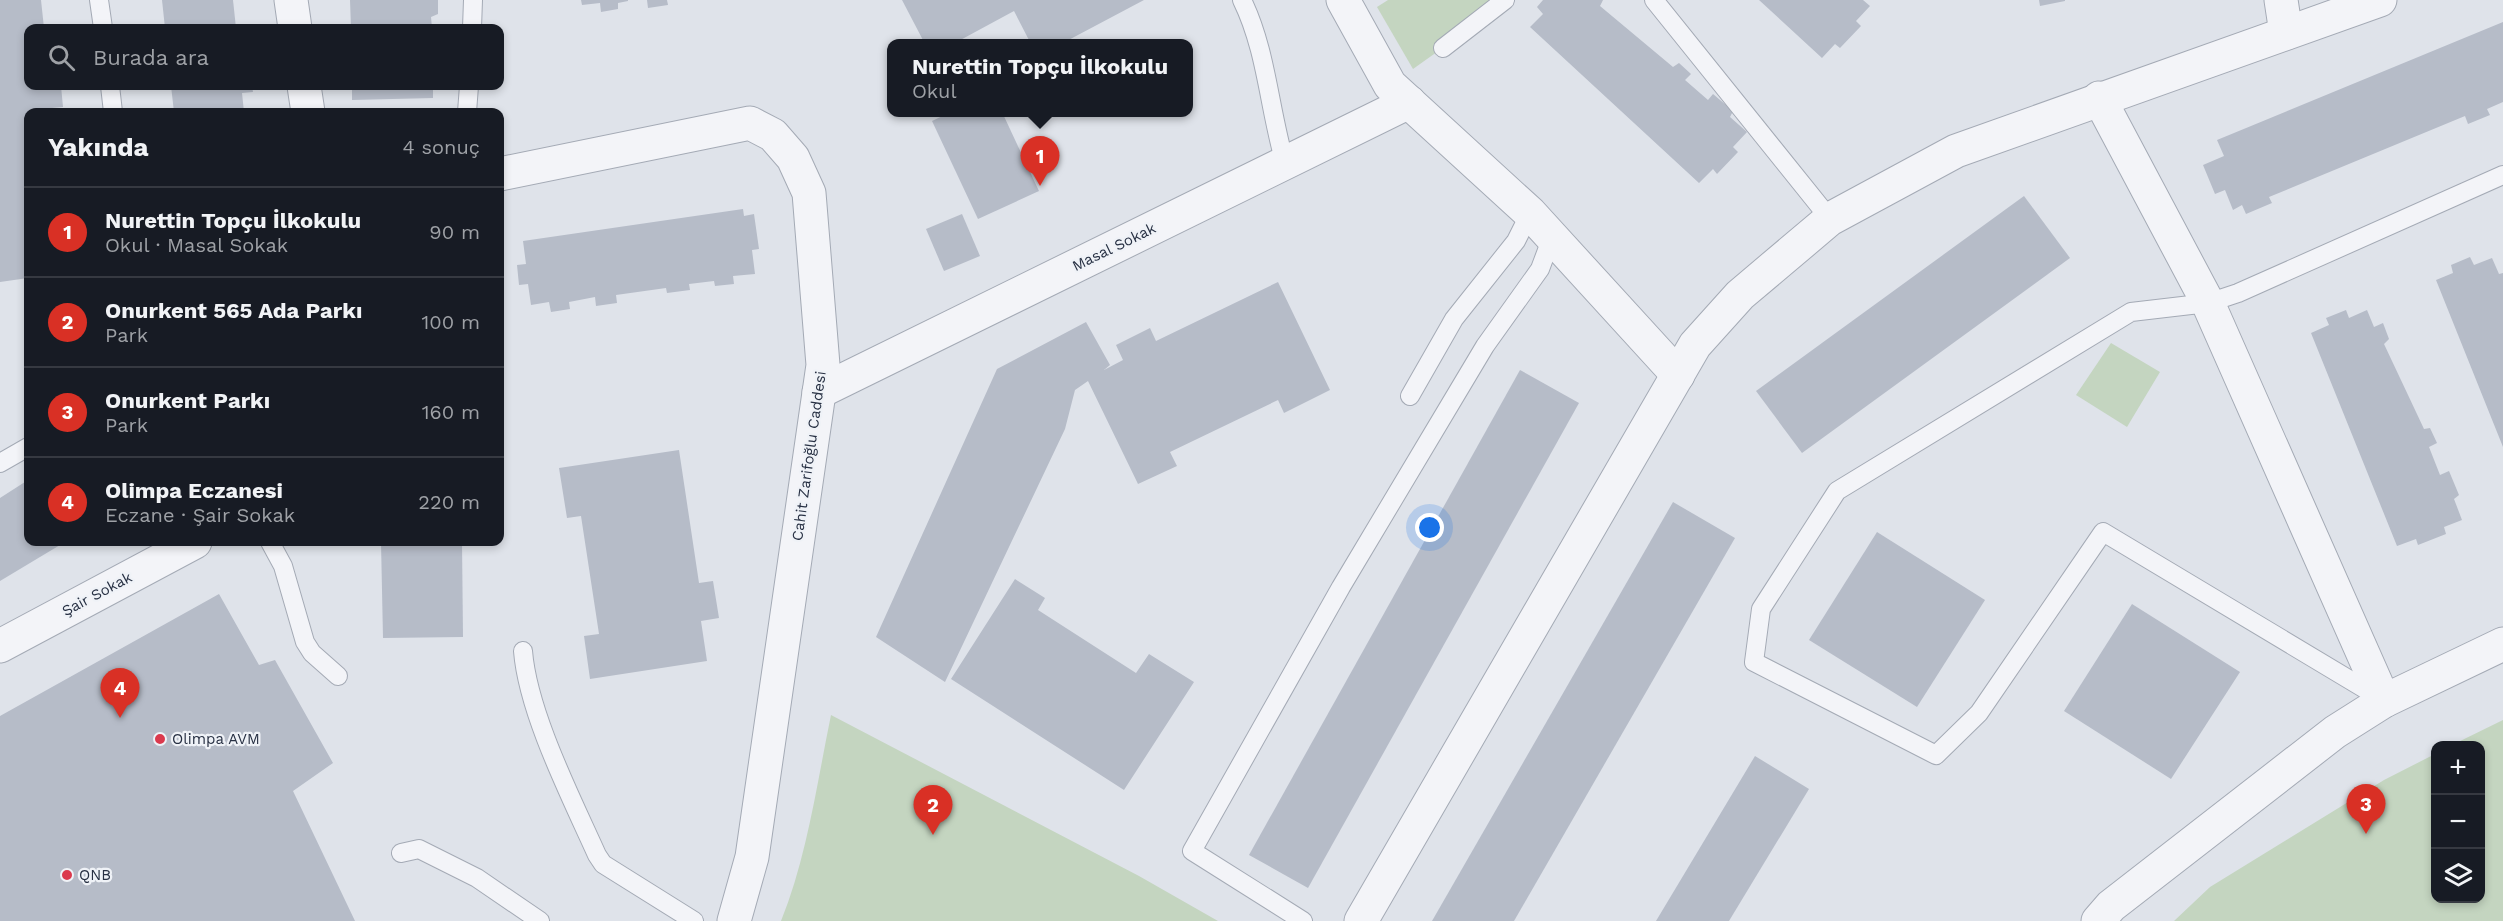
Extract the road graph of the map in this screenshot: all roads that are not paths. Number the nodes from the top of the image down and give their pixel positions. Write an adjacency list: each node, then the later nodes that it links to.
1 (99, 0): 10 (lane)
2 (291, 0): 11 (street)
3 (473, 0): 12 (lane)
4 (1242, 0): 23 (lane)
5 (1343, 0): 19 (street)
6 (1505, 0): 14 (lane)
7 (1654, 0): 27 (lane)
8 (2281, 0): 13 (street)
9 (2380, 0): 13 (street)
10 (102, 24)
11 (295, 24)
12 (472, 24)
13 (2286, 33): 18 (street)
14 (1443, 48)
15 (110, 90): 20 (lane)
16 (305, 90): 21 (street)
17 (469, 90): 22 (lane)
18 (2099, 98): 27 (street); 29 (street)
19 (1409, 102): 23 (street, Masal Sokak); 26 (street)
20 (113, 108)
21 (307, 108)
22 (467, 108)
23 (1285, 163): 31 (street, Masal Sokak)
24 (504, 173): 31 (street, Cahit Zarifoğlu Caddesi)
25 (2503, 175): 29 (lane)
26 (1530, 213): 28 (street); 32 (lane)
27 (1830, 219): 30 (street)
28 (1552, 237): 30 (street); 46 (lane)
29 (2208, 303): 41 (street); 41 (lane)
30 (1678, 375): 47 (street)
31 (819, 392): 45 (street, Cahit Zarifoğlu Caddesi)
32 (1410, 396)
33 (24, 449): 34 (lane)
34 (0, 463)
35 (187, 546): 38 (street, Şair Sokak)
36 (272, 546): 40 (lane)
37 (2503, 644): 41 (street)
38 (0, 645)
39 (523, 651): 44 (lane)
40 (338, 676)
41 (2384, 701): 48 (street)
42 (401, 853): 43 (lane)
43 (540, 921)
44 (694, 921)
45 (734, 921)
46 (1303, 921)
47 (1361, 921)
48 (2098, 921)

